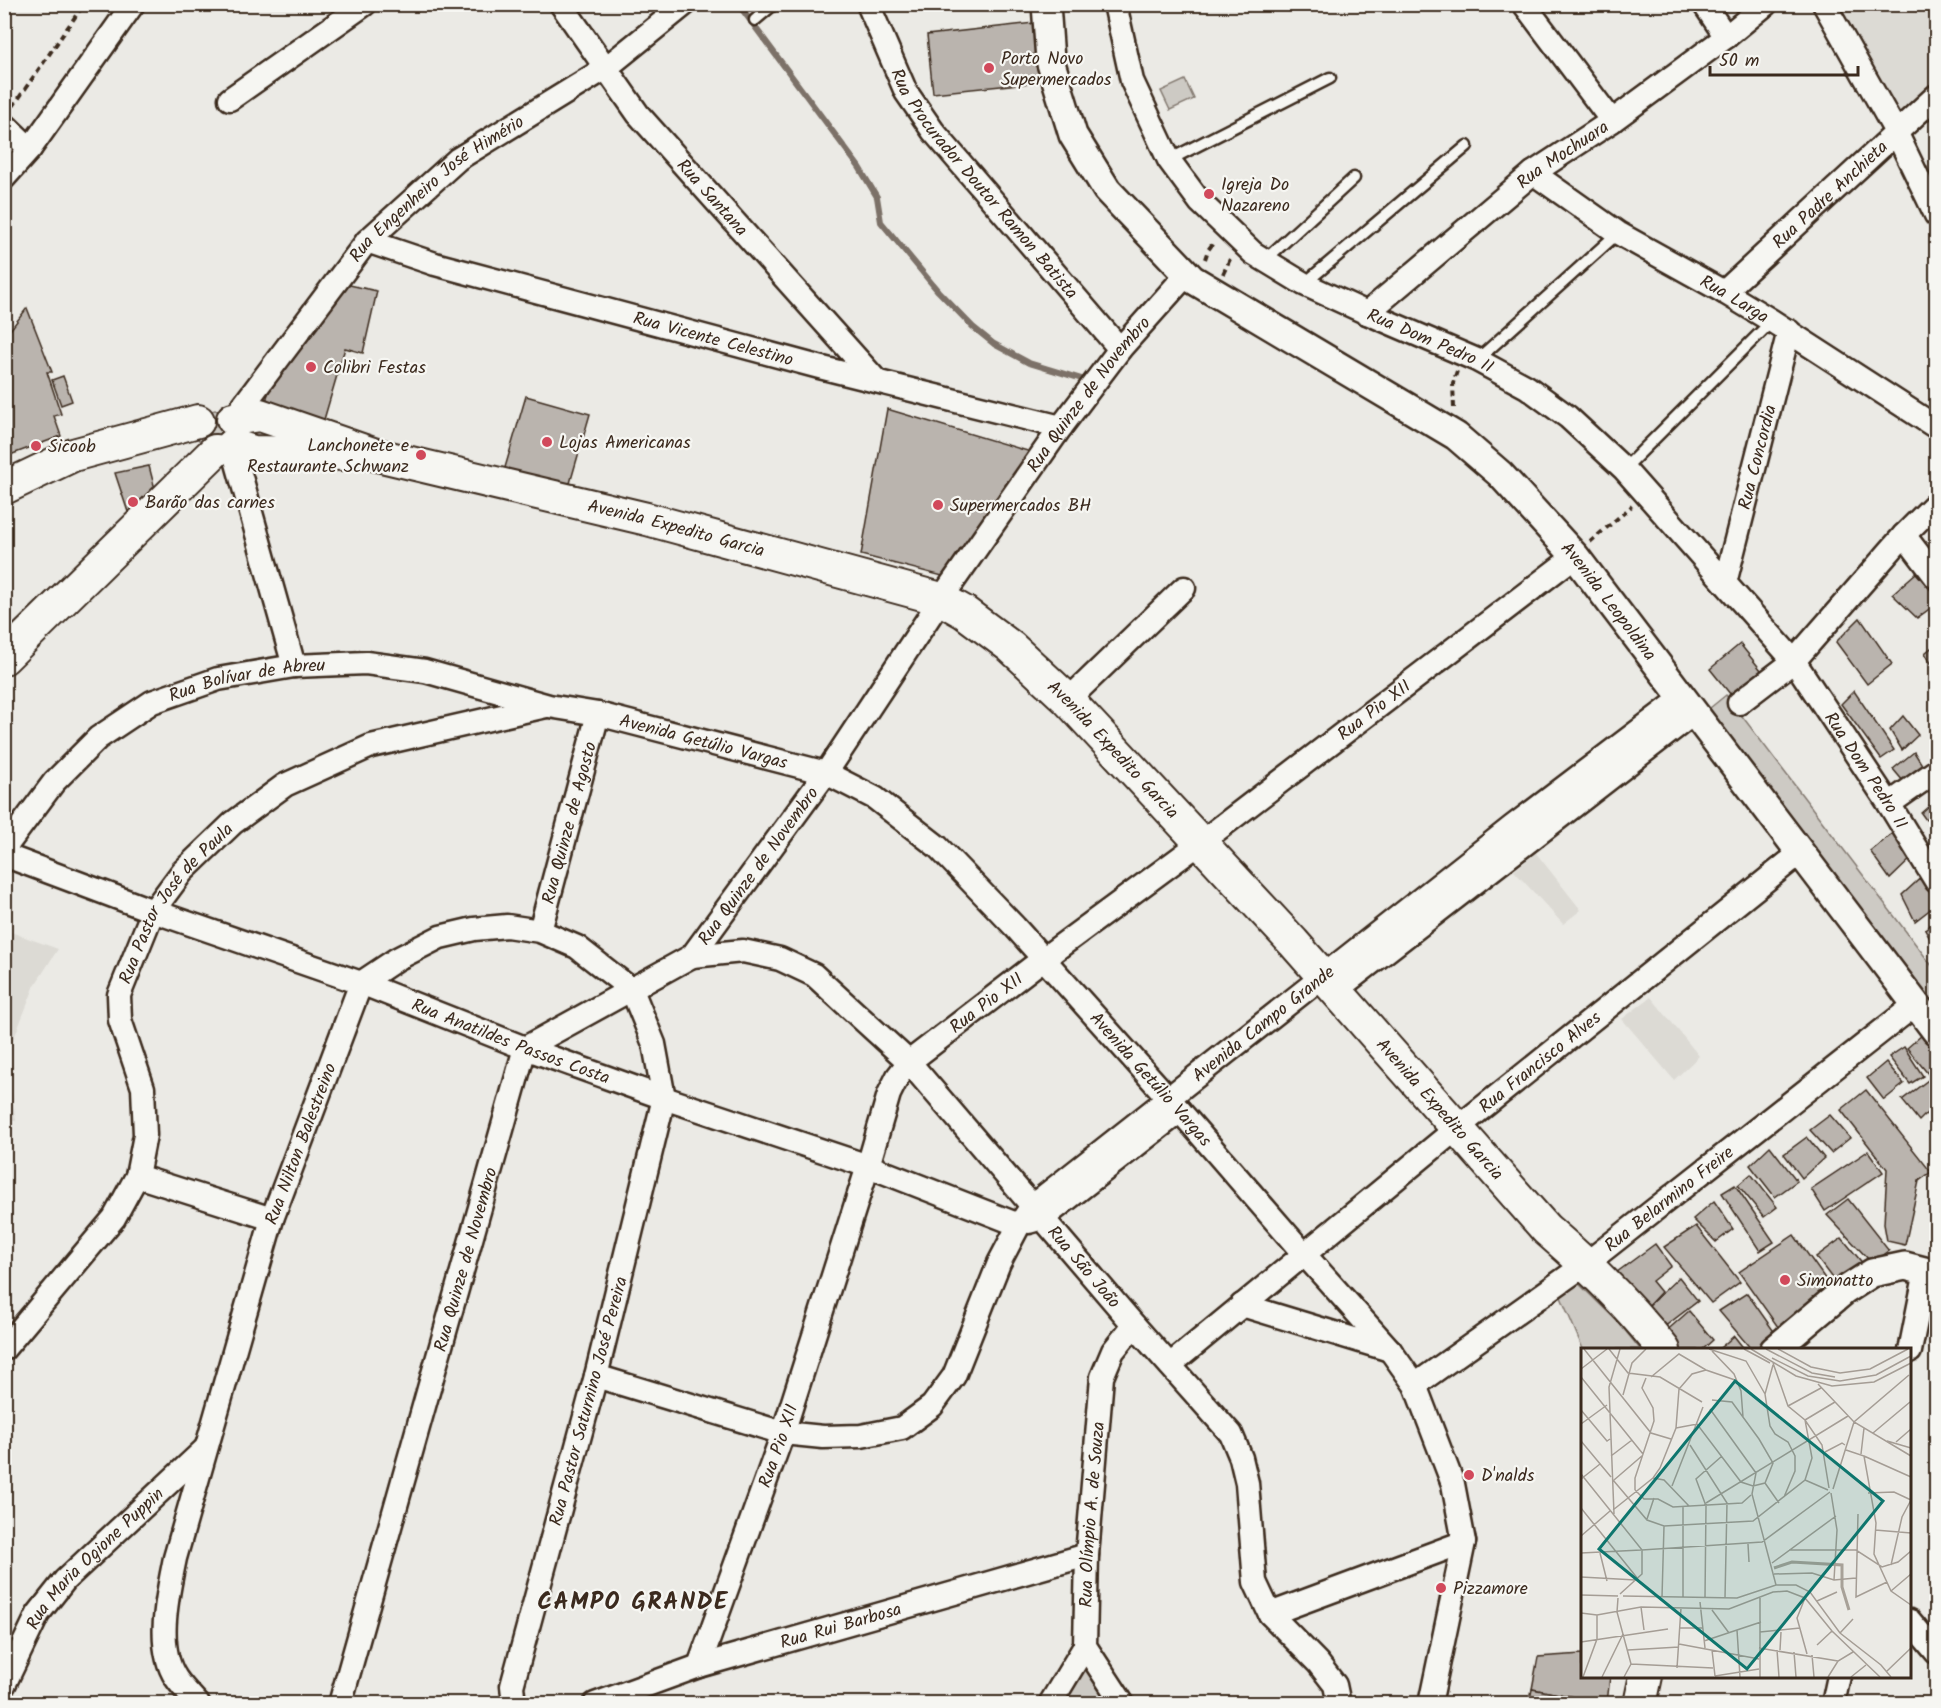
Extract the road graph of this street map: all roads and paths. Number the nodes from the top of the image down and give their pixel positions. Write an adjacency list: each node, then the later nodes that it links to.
1 (84, 4): 19 (path)
2 (133, 4): 25 (street)
3 (365, 4): 20 (street)
4 (561, 4): 16 (street, Rua Santana)
5 (685, 4): 16 (street, Rua Engenheiro José Himério)
6 (774, 4): 14 (lane)
7 (868, 4): 40 (street, Rua Procurador Doutor Ramon Batista)
8 (1047, 4): 35 (street, Avenida Leopoldina)
9 (1115, 4): 26 (street, Rua Dom Pedro II)
10 (1524, 4): 21 (street)
11 (1704, 4): 15 (street)
12 (1766, 4): 15 (street, Rua Mochuara)
13 (1824, 4): 23 (street)
14 (755, 20)
15 (1726, 38): 21 (street, Rua Mochuara)
16 (606, 68): 33 (street, Rua Engenheiro José Himério); 42 (street, Rua Santana)
17 (1330, 78): 26 (lane)
18 (1936, 96): 23 (street, Rua Padre Anchieta)
19 (4, 97)
20 (230, 99)
21 (1612, 121): 27 (street, Rua Mochuara)
22 (4, 124): 25 (street)
23 (1896, 132): 30 (street); 37 (street, Rua Padre Anchieta)
24 (1467, 146): 36 (lane)
25 (30, 149): 28 (street)
26 (1169, 160): 32 (street, Rua Dom Pedro II)
27 (1533, 173): 31 (street, Rua Larga); 38 (street, Rua Mochuara)
28 (4, 178)
29 (1354, 178): 34 (lane)
30 (1936, 215)
31 (1618, 233): 37 (street, Rua Larga); 41 (lane)
32 (1236, 236): 34 (street, Rua Dom Pedro II); 35 (path); 35 (path)
33 (367, 241): 42 (street, Rua Vicente Celestino); 46 (street, Rua Engenheiro José Himério)
34 (1265, 260): 36 (street, Rua Dom Pedro II)
35 (1196, 281): 40 (street, Rua Quinze de Novembro); 45 (street, Avenida Leopoldina)
36 (1305, 284): 38 (street, Rua Dom Pedro II)
37 (1724, 292): 39 (street, Rua Larga)
38 (1367, 313): 41 (street, Rua Dom Pedro II)
39 (1781, 326): 44 (street, Rua Larga); 47 (lane); 54 (street, Rua Concordia)
40 (1120, 349): 43 (street, Rua Quinze de Novembro)
41 (1470, 357): 45 (path); 47 (street, Rua Dom Pedro II)
42 (876, 380): 43 (street, Rua Vicente Celestino)
43 (1061, 427): 56 (street, Rua Quinze de Novembro)
44 (1936, 427)
45 (1456, 436): 52 (street, Avenida Leopoldina)
46 (226, 438): 48 (main road); 56 (main road, Avenida Expedito Garcia); 57 (main road); 59 (street)
47 (1624, 469): 49 (street, Rua Dom Pedro II)
48 (4, 488)
49 (1646, 494): 52 (path); 54 (street, Rua Dom Pedro II)
50 (1936, 503): 51 (street)
51 (1904, 534): 53 (street); 58 (street)
52 (1575, 556): 62 (street, Avenida Leopoldina); 68 (street, Rua Pio XII)
53 (1936, 577)
54 (1725, 583): 58 (street, Rua Dom Pedro II)
55 (1184, 588): 60 (street)
56 (941, 599): 60 (main road, Avenida Expedito Garcia); 66 (street, Rua Quinze de Novembro)
57 (4, 658)
58 (1794, 661): 61 (street); 67 (street, Rua Dom Pedro II)
59 (294, 666): 63 (street, Rua Bolívar de Abreu); 69 (street, Rua Bolívar de Abreu)
60 (1068, 700): 68 (main road, Avenida Expedito Garcia)
61 (1739, 703)
62 (1688, 705): 70 (street, Avenida Leopoldina); 78 (street, Avenida Campo Grande)
63 (549, 706): 64 (street, Avenida Getúlio Vargas); 73 (street, Rua Pastor José de Paula)
64 (598, 714): 66 (street, Avenida Getúlio Vargas); 74 (street, Rua Quinze de Agosto)
65 (1936, 771): 67 (street)
66 (826, 773): 75 (street, Rua Quinze de Novembro); 76 (street, Avenida Getúlio Vargas)
67 (1888, 804): 72 (street, Rua Dom Pedro II)
68 (1200, 843): 76 (street, Rua Pio XII); 78 (main road, Avenida Expedito Garcia)
69 (4, 849)
70 (1800, 853): 80 (street, Avenida Leopoldina); 86 (street, Rua Francisco Alves)
71 (4, 855): 73 (street, Rua Anatildes Passos Costa)
72 (1936, 881)
73 (153, 911): 77 (street, Rua Anatildes Passos Costa); 88 (street, Rua Pastor José de Paula)
74 (540, 931): 77 (street); 79 (street)
75 (692, 956): 79 (street, Rua Quinze de Novembro); 83 (street, Rua São João)
76 (1043, 959): 83 (street, Rua Pio XII); 85 (street, Avenida Getúlio Vargas)
77 (361, 983): 82 (street, Rua Anatildes Passos Costa); 90 (street, Rua Nilton Balestreino)
78 (1329, 984): 85 (street, Avenida Campo Grande); 86 (main road, Avenida Expedito Garcia)
79 (632, 990): 82 (street, Rua Quinze de Novembro); 84 (street)
80 (1916, 1004): 81 (street, Avenida Leopoldina); 93 (street, Rua Belarmino Freire)
81 (1936, 1031)
82 (525, 1048): 84 (street, Rua Anatildes Passos Costa); 118 (street, Rua Quinze de Novembro)
83 (909, 1062): 87 (street, Rua Pio XII); 89 (street, Rua São João)
84 (664, 1098): 87 (street, Rua Anatildes Passos Costa); 103 (street, Rua Pastor Saturnino José Pereira)
85 (1174, 1104): 89 (street, Avenida Campo Grande); 92 (street, Avenida Getúlio Vargas)
86 (1456, 1129): 92 (street, Rua Francisco Alves); 93 (main road, Avenida Expedito Garcia)
87 (868, 1166): 91 (street, Rua Anatildes Passos Costa); 105 (street, Rua Pio XII)
88 (137, 1176): 90 (street); 100 (street, Rua Pastor José de Paula)
89 (1038, 1212): 91 (street, Avenida Campo Grande); 96 (street, Rua São João)
90 (272, 1218): 106 (street, Rua Nilton Balestreino)
91 (1019, 1225): 105 (street)
92 (1304, 1254): 95 (street, Rua Francisco Alves); 101 (street, Avenida Getúlio Vargas)
93 (1587, 1263): 97 (main road, Avenida Expedito Garcia); 104 (street, Rua Belarmino Freire)
94 (1931, 1273): 98 (street); 99 (street)
95 (1242, 1305): 101 (street); 102 (street, Rua Francisco Alves)
96 (1134, 1325): 102 (street, Rua São João); 108 (street, Rua Olímpio A. de Souza)
97 (1662, 1348)
98 (1776, 1348)
99 (1911, 1348)
100 (4, 1349)
101 (1390, 1350): 104 (street, Avenida Getúlio Vargas)
102 (1170, 1365): 109 (street, Rua São João)
103 (596, 1376): 105 (street); 119 (street, Rua Pastor Saturnino José Pereira)
104 (1414, 1385): 107 (street, Avenida Getúlio Vargas)
105 (783, 1433): 113 (street, Rua Pio XII)
106 (206, 1448): 116 (street, Rua Maria Ogione Puppin); 117 (street, Rua Nilton Balestreino)
107 (1464, 1542): 109 (street); 124 (street, Avenida Getúlio Vargas)
108 (1087, 1555): 111 (street, Rua Olímpio A. de Souza); 113 (street, Rua Rui Barbosa)
109 (1270, 1614): 123 (street, Rua São João)
110 (1911, 1622): 112 (street)
111 (1085, 1646): 121 (street); 122 (street)
112 (1936, 1652)
113 (699, 1666): 120 (street, Rua Rui Barbosa)
114 (1646, 1678): 125 (main road)
115 (1839, 1678): 126 (street)
116 (4, 1685)
117 (198, 1704)
118 (340, 1704)
119 (514, 1704)
120 (595, 1704)
121 (1050, 1704)
122 (1123, 1704)
123 (1339, 1704)
124 (1430, 1704)
125 (1640, 1704)
126 (1833, 1704)

